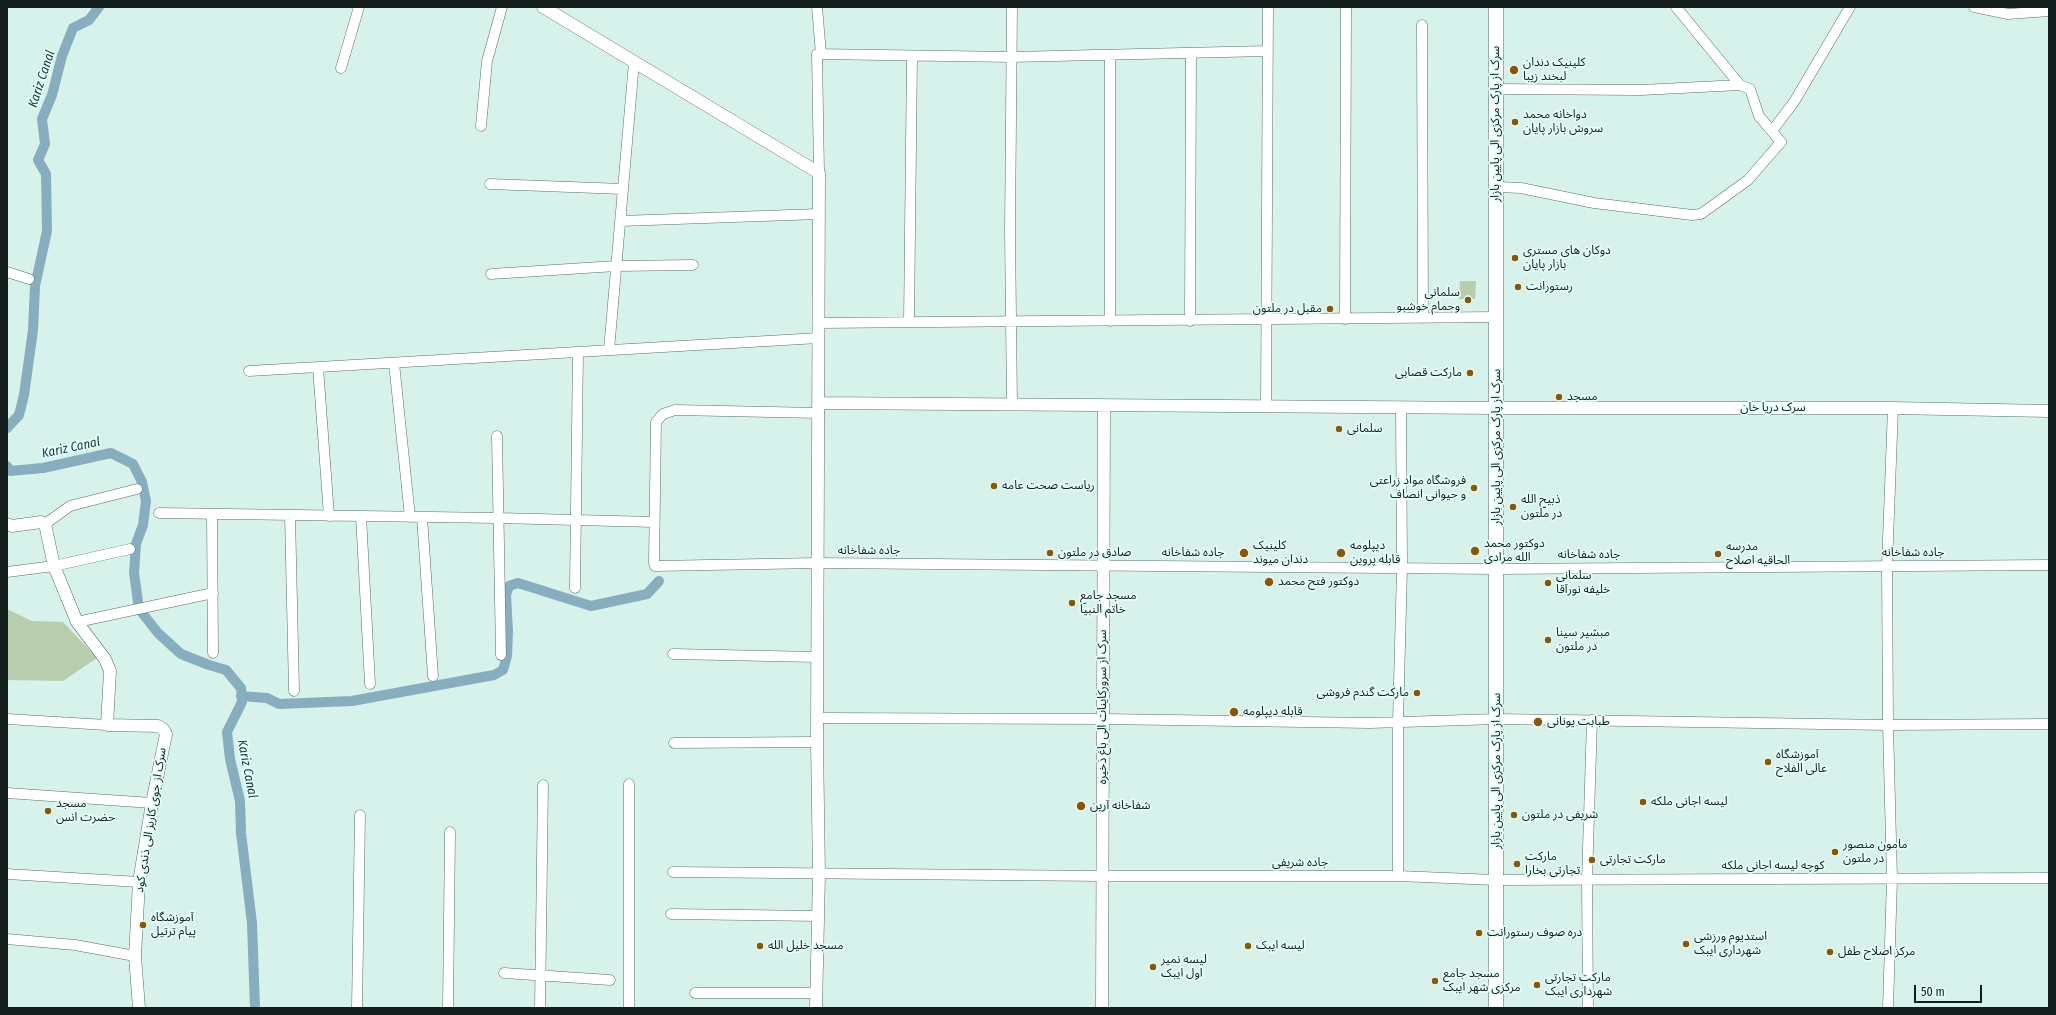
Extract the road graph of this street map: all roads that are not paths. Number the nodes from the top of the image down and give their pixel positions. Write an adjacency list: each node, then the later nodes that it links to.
1 (360, 7): 21 (street)
2 (502, 7): 24 (street)
3 (543, 7): 20 (street)
4 (817, 7): 16 (street)
5 (1012, 7): 19 (street)
6 (1268, 7): 14 (street)
7 (1346, 7): 39 (street)
8 (1496, 7): 23 (main road, سرک از پارک مرکزی الی پایین بازار)
9 (1676, 7): 22 (street)
10 (1850, 7): 25 (street)
11 (1974, 7): 12 (street)
12 (2049, 11)
13 (1422, 25): 38 (street)
14 (1268, 51): 15 (street); 41 (street)
15 (1191, 53): 17 (street); 43 (street)
16 (821, 54): 18 (street); 26 (street)
17 (1110, 55): 19 (street); 42 (street)
18 (912, 56): 19 (street); 44 (street)
19 (1010, 57): 40 (street)
20 (634, 62): 26 (street); 29 (street)
21 (341, 68)
22 (1740, 85): 23 (street); 25 (street)
23 (1496, 89): 28 (main road, سرک از پارک مرکزی الی پایین بازار)
24 (481, 126)
25 (1772, 131): 28 (street)
26 (819, 173): 30 (street)
27 (490, 184): 29 (street)
28 (1497, 187): 37 (main road, سرک از پارک مرکزی الی پایین بازار)
29 (623, 189): 31 (street)
30 (819, 214): 31 (street); 45 (street)
31 (620, 220): 33 (street)
32 (693, 264): 33 (street)
33 (616, 266): 35 (street); 47 (street)
34 (7, 272): 36 (street)
35 (491, 274)
36 (29, 279)
37 (1497, 317): 38 (street); 57 (main road, سرک از پارک مرکزی الی پایین بازار)
38 (1423, 318): 39 (street)
39 (1345, 319): 41 (street)
40 (1011, 320): 42 (street); 44 (street); 52 (street)
41 (1266, 320): 43 (street); 54 (street)
42 (1110, 321): 43 (street)
43 (1190, 321)
44 (909, 322): 45 (street)
45 (819, 323): 46 (street)
46 (819, 338): 47 (street); 55 (street)
47 (609, 350): 48 (street)
48 (578, 352): 49 (street); 70 (street)
49 (394, 363): 50 (street); 67 (street)
50 (318, 367): 51 (street); 65 (street)
51 (249, 371)
52 (1012, 405): 53 (street, سرک دریا خان); 55 (street, سرک دریا خان)
53 (1104, 406): 54 (street, سرک دریا خان); 78 (street, سرک از سرورکاینات الی باغ ذخیره)
54 (1266, 406): 56 (street, سرک دریا خان)
55 (819, 408): 71 (street, جاده شفاخانه); 75 (street)
56 (1401, 408): 57 (street, سرک دریا خان); 80 (street)
57 (1497, 408): 58 (street, سرک دریا خان); 81 (main road, سرک از پارک مرکزی الی پایین بازار)
58 (1893, 408): 59 (street, سرک دریا خان); 79 (street)
59 (2049, 411)
60 (497, 436): 69 (street)
61 (137, 488): 73 (street)
62 (159, 513): 63 (street)
63 (212, 514): 64 (street); 84 (street)
64 (290, 515): 65 (street); 92 (street)
65 (329, 516): 66 (street)
66 (361, 516): 67 (street); 91 (street)
67 (410, 517): 68 (street)
68 (422, 517): 69 (street); 90 (street)
69 (498, 518): 70 (street); 88 (street)
70 (576, 520): 71 (street); 83 (street)
71 (654, 522): 75 (street, جاده شفاخانه)
72 (7, 524): 73 (street)
73 (45, 524): 77 (street)
74 (130, 549): 77 (street)
75 (818, 563): 78 (street, جاده شفاخانه); 89 (street)
76 (2049, 565): 79 (street, جاده شفاخانه)
77 (54, 566): 82 (street); 85 (street)
78 (1103, 566): 80 (street, جاده شفاخانه); 95 (street, سرک از سرورکاینات الی باغ ذخیره)
79 (1887, 566): 81 (street, جاده شفاخانه); 101 (street)
80 (1402, 568): 81 (street, جاده شفاخانه); 98 (street)
81 (1497, 569): 96 (main road, سرک از پارک مرکزی الی پایین بازار)
82 (7, 572)
83 (575, 588)
84 (213, 593): 85 (street); 86 (street)
85 (77, 622): 100 (street)
86 (213, 653)
87 (673, 654): 89 (street)
88 (501, 655)
89 (817, 657): 93 (street)
90 (433, 676)
91 (370, 684)
92 (294, 691)
93 (817, 718): 95 (street); 102 (street)
94 (7, 719): 100 (street)
95 (1103, 719): 98 (street); 113 (street, سرک از سرورکاینات الی باغ ذخیره)
96 (1497, 719): 97 (street); 98 (street); 117 (main road, سرک از پارک مرکزی الی پایین بازار)
97 (1592, 720): 101 (street); 118 (street)
98 (1398, 722): 114 (street)
99 (2049, 724): 101 (street)
100 (107, 725): 107 (street, سرک از جوی کاریز الی ذندی کود)
101 (1888, 725): 116 (street)
102 (817, 742): 103 (street); 112 (street)
103 (674, 743)
104 (629, 784): 133 (street)
105 (542, 785): 125 (street)
106 (7, 793): 107 (street)
107 (152, 803): 119 (street, سرک از جوی کاریز الی ذندی کود)
108 (360, 815): 130 (street)
109 (450, 832): 131 (street)
110 (673, 872): 112 (street, جاده شریفی)
111 (7, 874): 119 (street)
112 (819, 874): 113 (street, جاده شریفی); 121 (street)
113 (1103, 876): 114 (street, جاده شریفی); 135 (street, سرک از سرورکاینات الی باغ ذخیره)
114 (1398, 876): 117 (street, جاده شریفی)
115 (2049, 878): 116 (street, کوچه لیسه اجانی ملکه)
116 (1892, 879): 118 (street, کوچه لیسه اجانی ملکه); 138 (street)
117 (1496, 880): 118 (street, کوچه لیسه اجانی ملکه); 136 (main road, سرک از پارک مرکزی الی پایین بازار)
118 (1587, 880): 137 (street)
119 (139, 882): 123 (street, سرک از جوی کاریز الی ذندی کود)
120 (671, 914): 121 (street)
121 (818, 916): 128 (street)
122 (7, 938): 123 (street)
123 (135, 956): 129 (street, سرک از جوی کاریز الی ذندی کود)
124 (504, 973): 125 (street)
125 (541, 974): 126 (street); 132 (street)
126 (610, 980)
127 (695, 993): 128 (street)
128 (816, 993): 134 (street)
129 (139, 1008)
130 (357, 1008)
131 (448, 1008)
132 (540, 1008)
133 (629, 1008)
134 (816, 1008)
135 (1102, 1008)
136 (1496, 1008)
137 (1588, 1008)
138 (1888, 1008)

